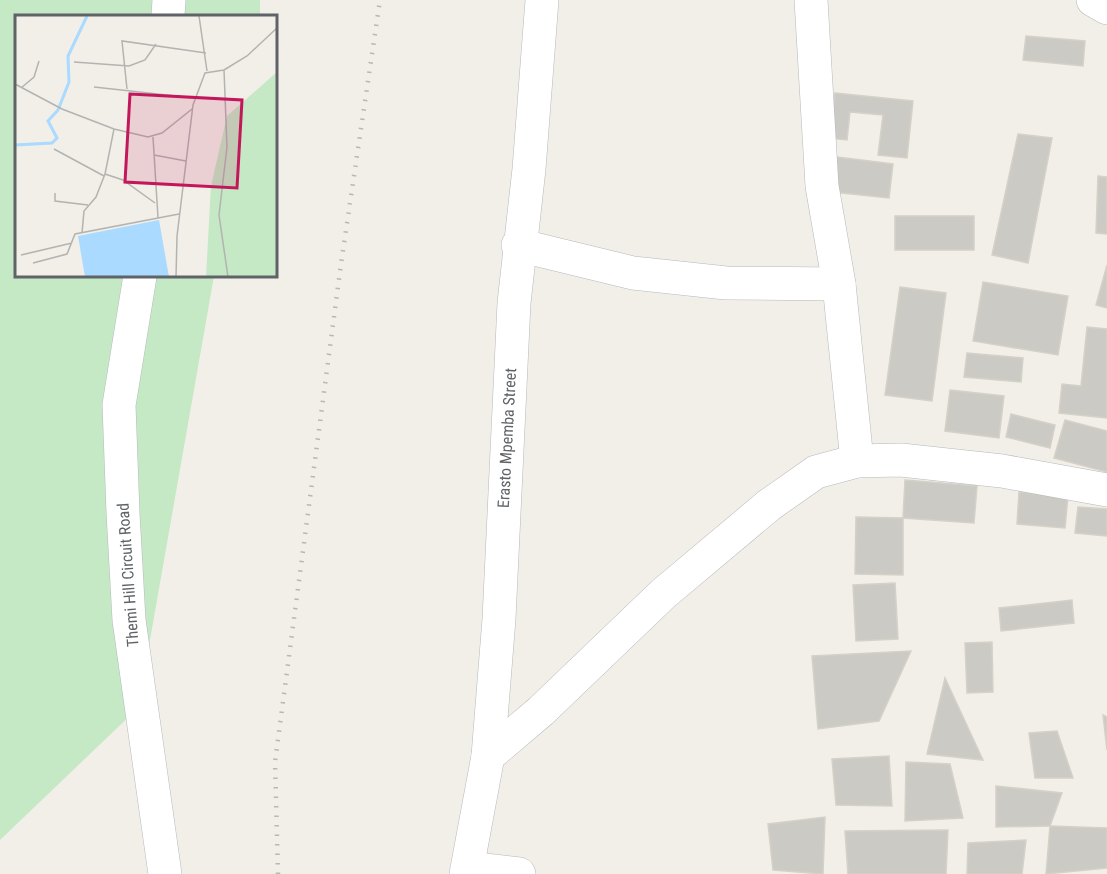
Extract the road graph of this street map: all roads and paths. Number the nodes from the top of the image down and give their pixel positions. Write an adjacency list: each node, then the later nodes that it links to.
1 (169, 0): 6 (street)
2 (542, 0): 7 (street, Erasto Mpemba Street)
3 (811, 0): 9 (street)
4 (1093, 0): 5 (street)
5 (1107, 8)
6 (168, 15)
7 (518, 245): 9 (street); 12 (street, Erasto Mpemba Street)
8 (140, 278): 14 (street, Themi Hill Circuit Road)
9 (838, 284): 10 (street)
10 (857, 460): 11 (street); 12 (street)
11 (1107, 490)
12 (488, 756): 13 (street, Erasto Mpemba Street)
13 (467, 871): 15 (street)
14 (165, 874)
15 (519, 874)

